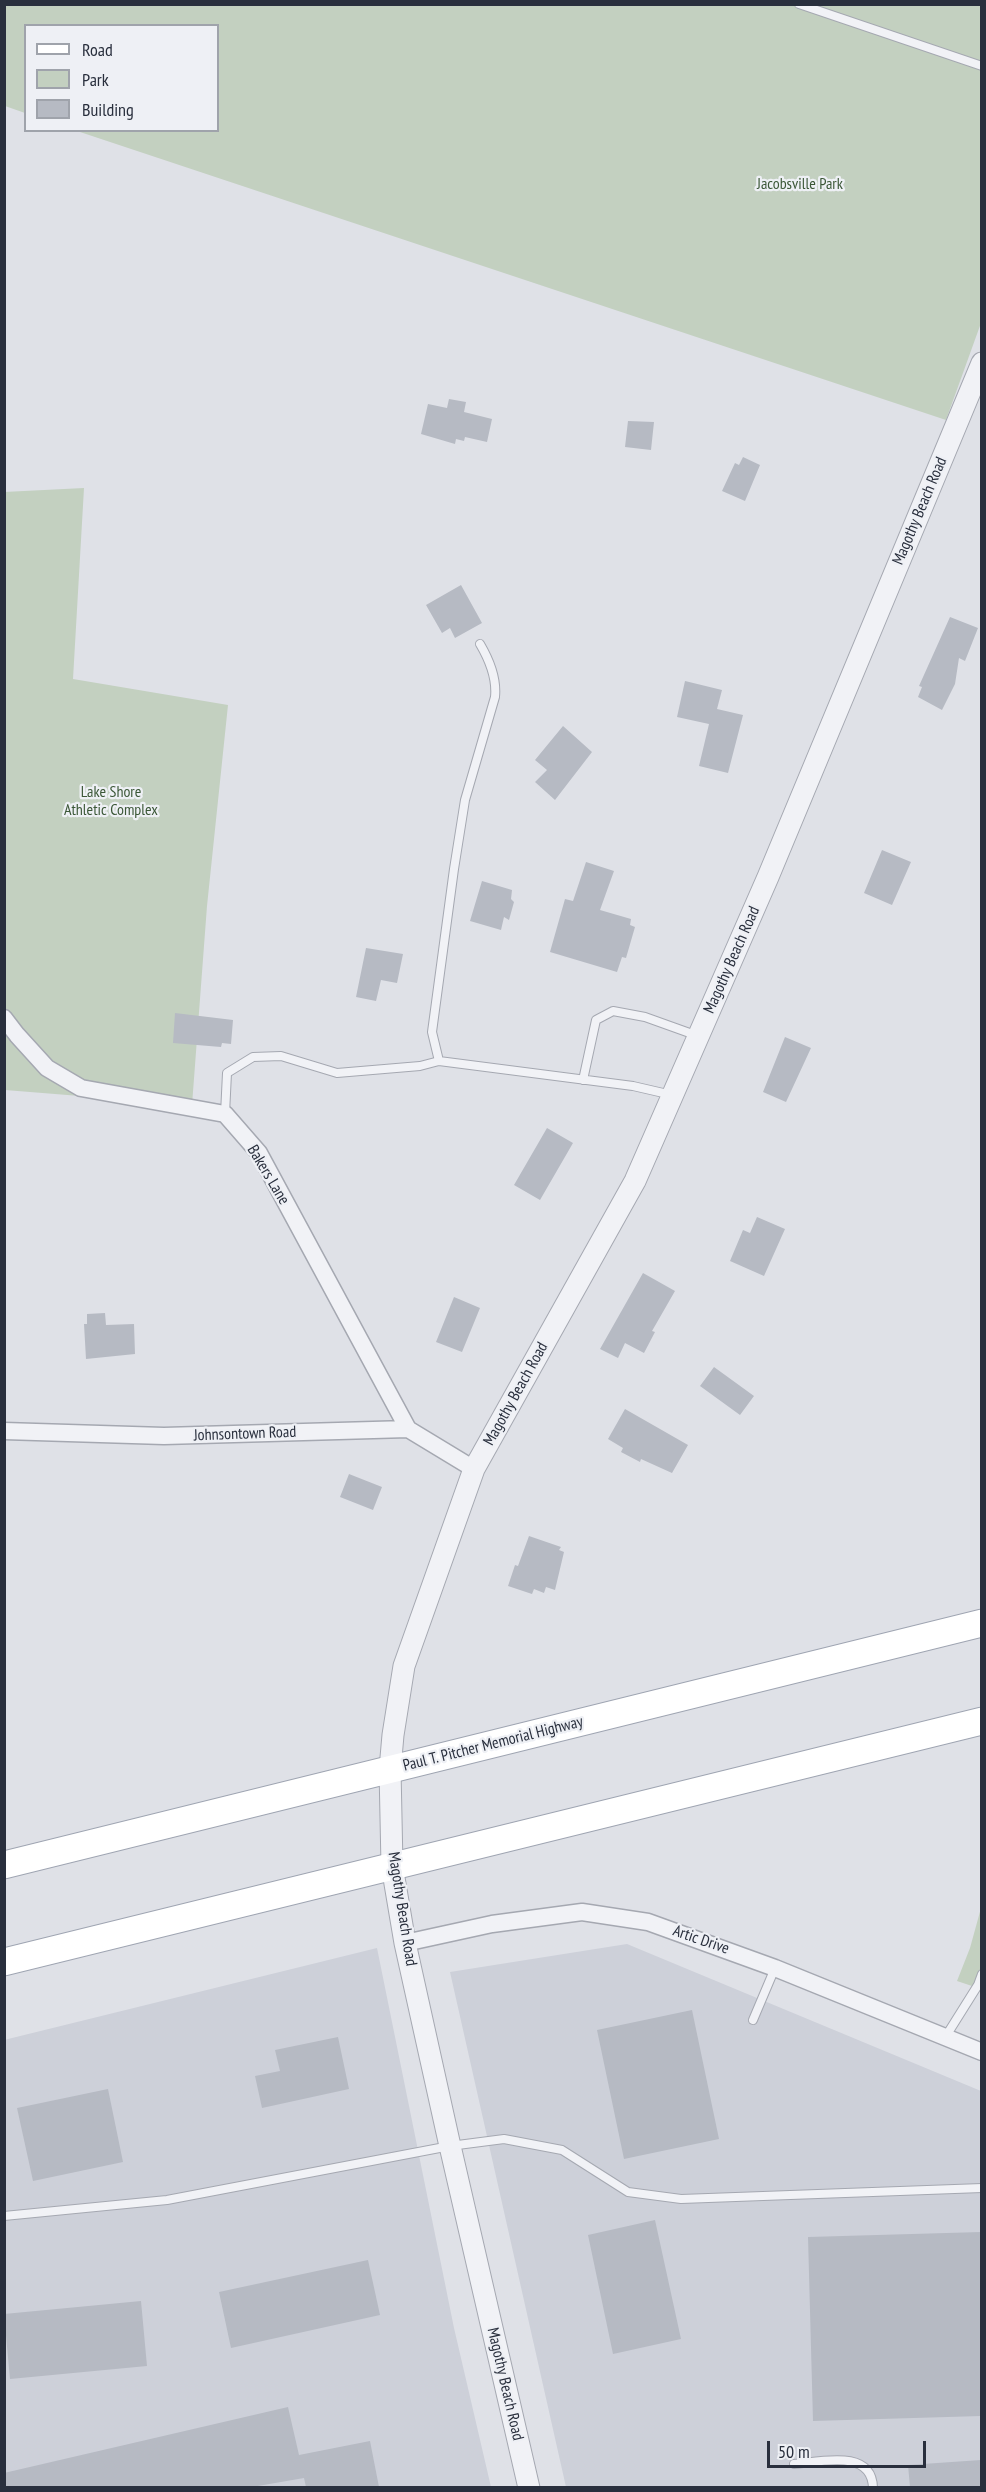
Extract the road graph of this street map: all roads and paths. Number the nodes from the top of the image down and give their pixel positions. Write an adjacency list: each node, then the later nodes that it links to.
1 (799, 4): 2 (lane)
2 (981, 66)
3 (981, 363): 6 (street, Magothy Beach Road)
4 (480, 644): 7 (lane)
5 (4, 1018): 10 (street)
6 (699, 1036): 8 (lane); 9 (street, Magothy Beach Road)
7 (439, 1061): 8 (lane); 10 (lane)
8 (583, 1080): 9 (lane)
9 (673, 1096): 13 (street, Magothy Beach Road)
10 (225, 1114): 11 (street, Bakers Lane)
11 (408, 1429): 12 (street, Johnsontown Road); 13 (street)
12 (4, 1431)
13 (474, 1469): 16 (street, Magothy Beach Road)
14 (981, 1623): 16 (main road, Paul T. Pitcher Memorial Highway)
15 (981, 1721): 18 (main road)
16 (390, 1769): 17 (main road, Paul T. Pitcher Memorial Highway); 18 (street, Magothy Beach Road)
17 (4, 1865)
18 (392, 1866): 19 (street, Magothy Beach Road); 20 (main road)
19 (405, 1943): 21 (street, Artic Drive); 26 (street, Magothy Beach Road)
20 (4, 1962)
21 (776, 1968): 23 (lane); 24 (street, Artic Drive)
22 (981, 1974): 24 (lane)
23 (753, 2020)
24 (946, 2036): 25 (street, Artic Drive)
25 (980, 2050)
26 (450, 2146): 27 (lane); 28 (lane); 30 (street, Magothy Beach Road)
27 (981, 2188)
28 (4, 2216)
29 (794, 2463): 31 (lane)
30 (529, 2487)
31 (873, 2487)

